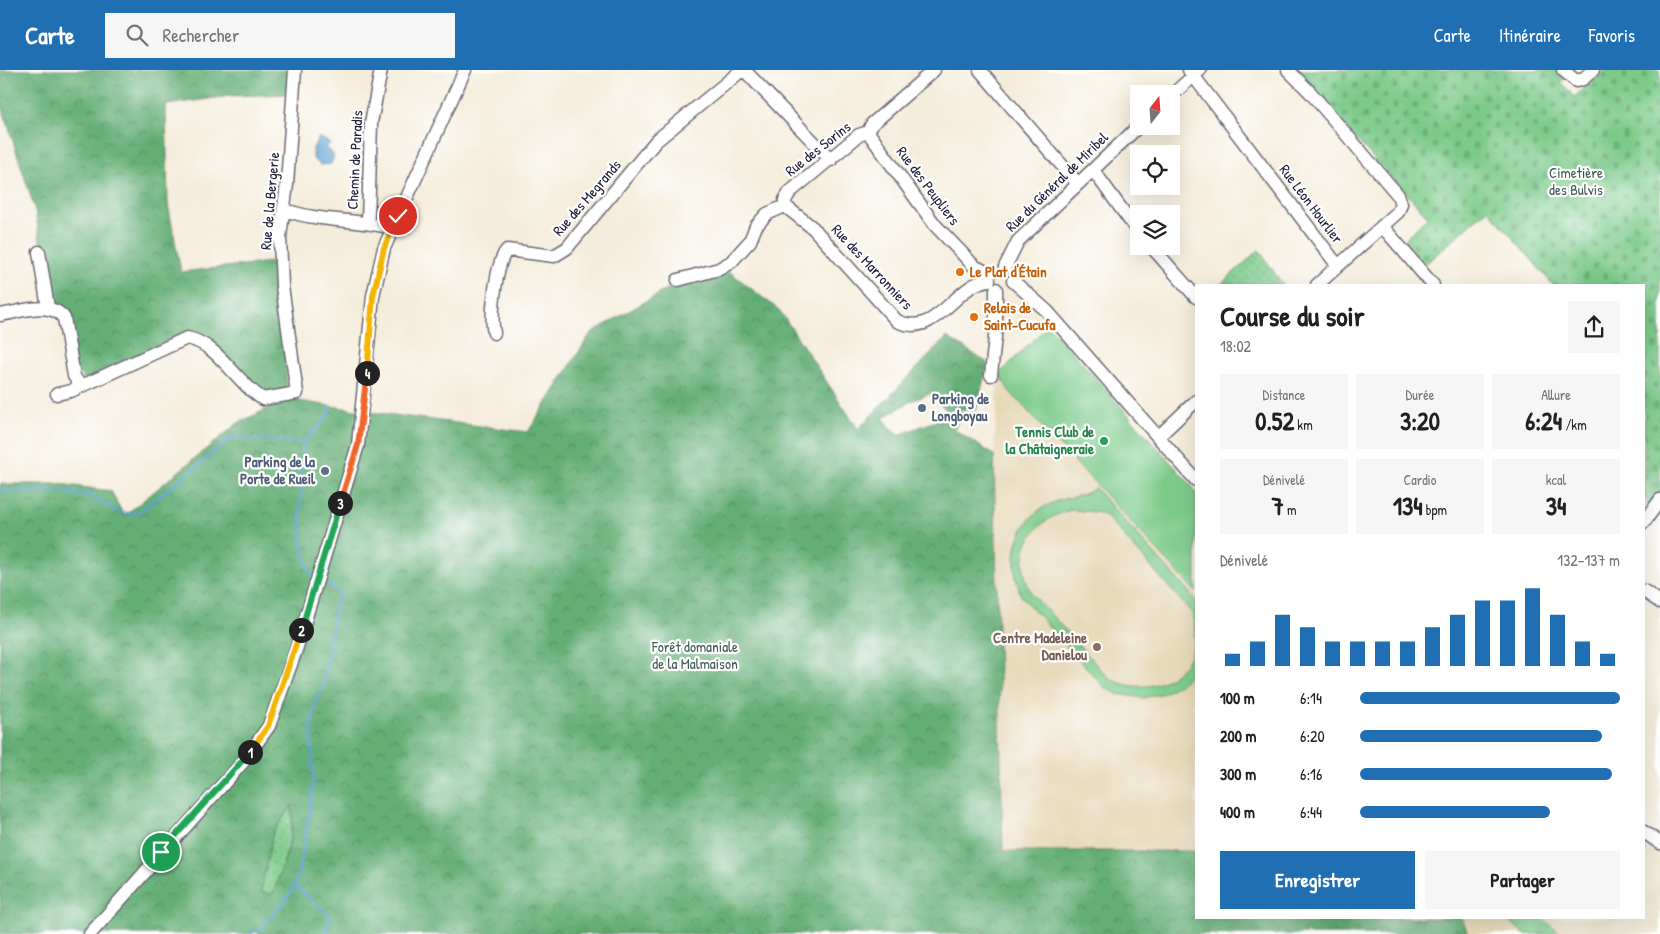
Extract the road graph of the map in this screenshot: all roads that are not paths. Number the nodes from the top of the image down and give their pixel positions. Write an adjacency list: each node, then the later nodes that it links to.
1 (295, 70): 18 (street, Rue de la Bergerie)
2 (382, 70): 20 (street, Chemin de Paradis)
3 (465, 70): 22 (street)
4 (743, 70): 14 (street); 34 (street, Rue des Megrands)
5 (934, 70): 12 (street, Rue des Sorins)
6 (980, 70): 16 (street)
7 (1288, 70): 21 (street, Rue Léon Hourlier)
8 (1562, 70): 9 (street)
9 (1593, 70)
10 (1194, 72): 11 (street); 25 (street, Rue Léon Hourlier)
11 (1180, 87)
12 (868, 132): 14 (street, Rue des Sorins); 28 (street, Rue des Peupliers)
13 (1130, 135): 15 (street, Rue du Général de Miribel)
14 (831, 160): 17 (street, Rue des Sorins)
15 (1093, 170): 16 (street, Rue du Général de Miribel); 19 (street)
16 (1078, 184): 26 (street, Rue du Général de Miribel)
17 (785, 206): 27 (street, Rue des Sorins); 28 (street, Rue des Marronniers)
18 (285, 210): 20 (street); 36 (street, Rue de la Bergerie)
19 (1130, 221)
20 (368, 222): 22 (street)
21 (1382, 226): 25 (street, Rue Léon Hourlier); 30 (street)
22 (393, 228): 47 (street)
23 (39, 252): 32 (street)
24 (1159, 255): 31 (street)
25 (1338, 266): 29 (street)
26 (1005, 267): 28 (street, Rue des Marronniers)
27 (678, 280)
28 (999, 282): 35 (street); 39 (street, Rue des Peupliers)
29 (1318, 284)
30 (1432, 284)
31 (1195, 296)
32 (48, 308): 33 (street); 36 (street)
33 (0, 315)
34 (494, 333)
35 (991, 375)
36 (80, 386): 37 (street)
37 (57, 394)
38 (1195, 401): 39 (street)
39 (1158, 437): 40 (street, Rue des Peupliers)
40 (1195, 479)
41 (1660, 500): 42 (street)
42 (1645, 518)
43 (1645, 593): 44 (street)
44 (1660, 602)
45 (1645, 833): 46 (street)
46 (1660, 843)
47 (90, 934)

